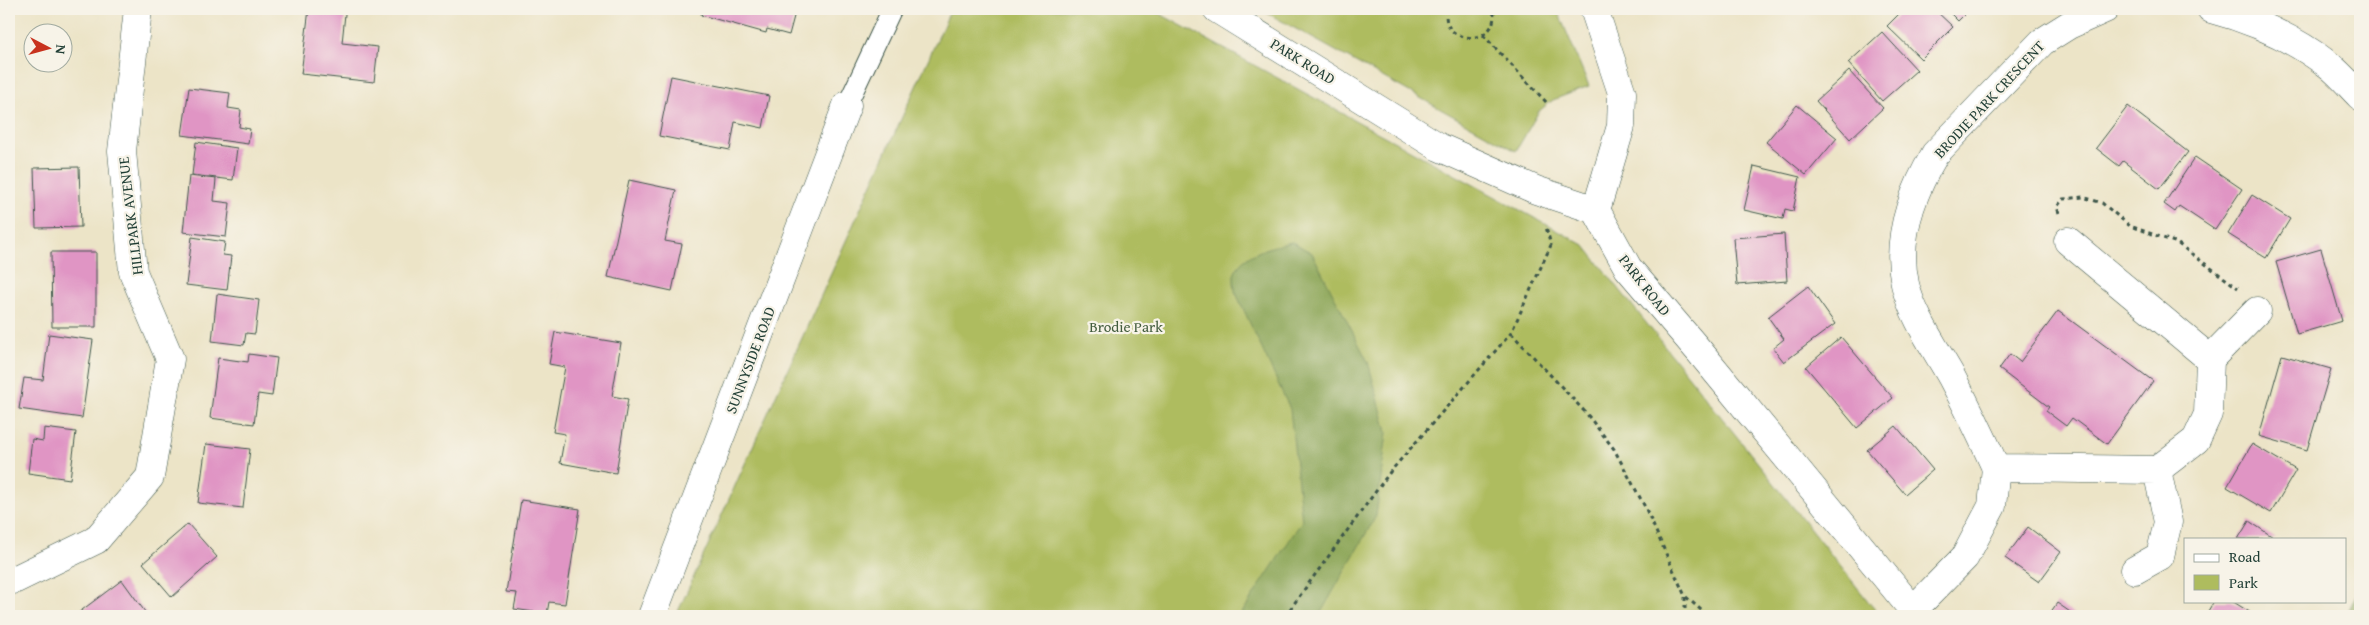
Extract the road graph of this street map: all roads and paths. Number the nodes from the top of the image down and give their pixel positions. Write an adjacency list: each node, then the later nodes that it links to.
1 (138, 9): 22 (street, HILLPARK AVENUE)
2 (892, 9): 12 (lane)
3 (1217, 9): 13 (street, PARK ROAD)
4 (1448, 9): 9 (path)
5 (1493, 9): 9 (path)
6 (1594, 9): 14 (street)
7 (2105, 9): 19 (street, BRODIE PARK CRESCENT)
8 (2211, 9): 10 (street)
9 (1483, 35): 11 (path)
10 (2360, 96)
11 (1548, 104)
12 (847, 105): 25 (street, SUNNYSIDE ROAD)
13 (1536, 190): 14 (street, PARK ROAD); 17 (path)
14 (1596, 210): 24 (street, PARK ROAD)
15 (2068, 241): 16 (path); 18 (street)
16 (2257, 311): 18 (street)
17 (1511, 333): 23 (path); 26 (path)
18 (2210, 359): 20 (street)
19 (1996, 468): 20 (street); 24 (street)
20 (2157, 470): 21 (street)
21 (2135, 570)
22 (9, 580)
23 (1685, 596): 27 (path); 28 (path)
24 (1916, 613)
25 (652, 616)
26 (1286, 616)
27 (1685, 616)
28 (1708, 616)

